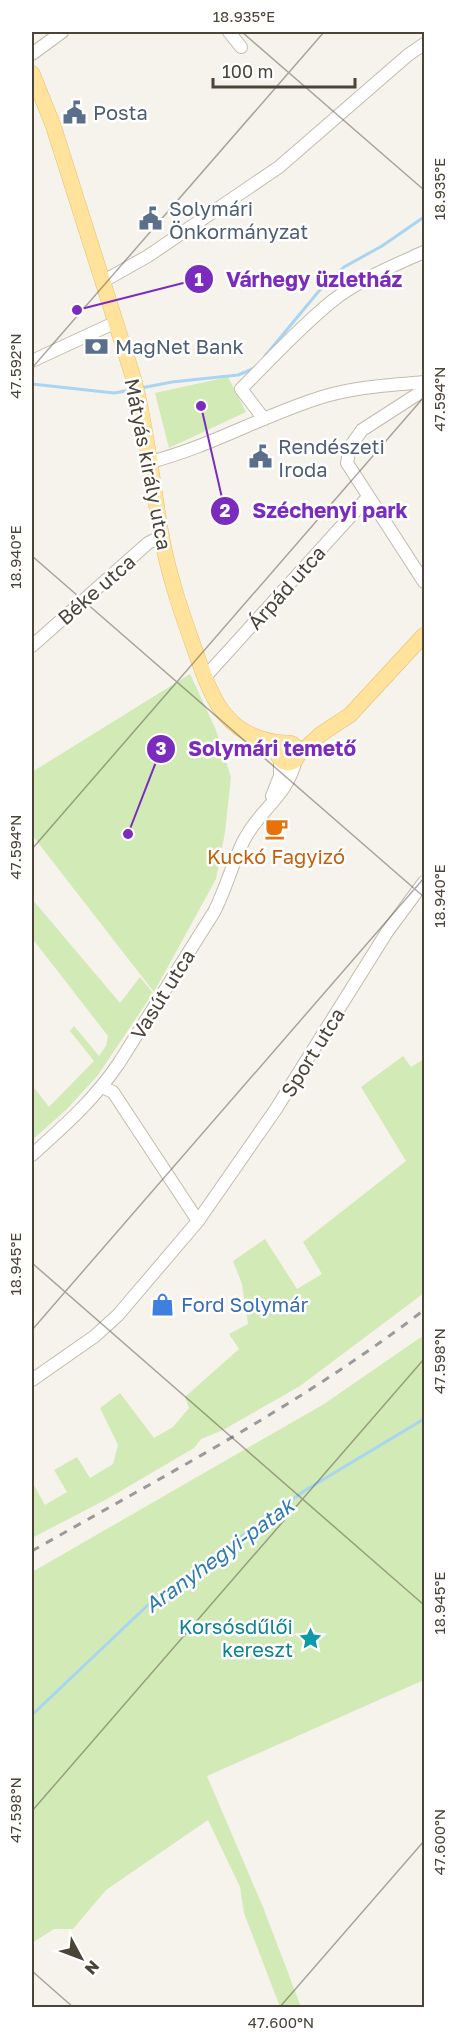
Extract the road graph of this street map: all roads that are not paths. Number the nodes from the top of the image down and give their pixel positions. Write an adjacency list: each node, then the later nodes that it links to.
1 (62, 32): 5 (street)
2 (229, 32): 4 (street)
3 (424, 44): 8 (street)
4 (241, 46)
5 (32, 54)
6 (32, 73): 8 (main road, Mátyás király utca)
7 (424, 252): 13 (street)
8 (102, 282): 9 (main road, Mátyás király utca)
9 (114, 323): 10 (street); 14 (main road, Mátyás király utca)
10 (32, 361)
11 (424, 382): 13 (street)
12 (424, 390): 15 (street)
13 (264, 419): 14 (street)
14 (150, 462): 16 (main road, Mátyás király utca)
15 (368, 498): 17 (street); 20 (street, Árpád utca)
16 (162, 536): 19 (street, Béke utca); 20 (main road, Mátyás király utca)
17 (424, 582)
18 (424, 635): 21 (main road)
19 (32, 645)
20 (205, 677): 21 (main road, Mátyás király utca)
21 (288, 752): 23 (street, Vasút utca)
22 (424, 882): 25 (street, Sport utca)
23 (102, 1087): 24 (street, Vasút utca); 25 (street)
24 (32, 1155)
25 (198, 1221): 26 (street, Sport utca)
26 (32, 1380)

